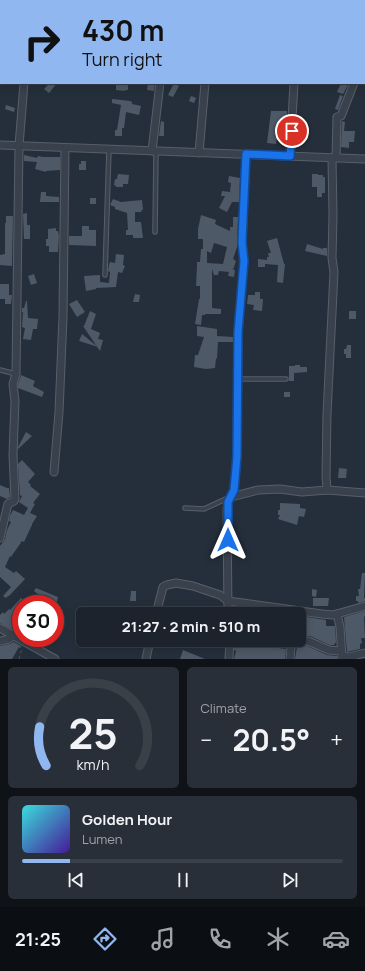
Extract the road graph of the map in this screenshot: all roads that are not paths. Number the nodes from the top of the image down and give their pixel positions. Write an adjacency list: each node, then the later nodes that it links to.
1 (24, 84): 7 (street)
2 (160, 84): 10 (street)
3 (205, 84): 11 (street)
4 (294, 84): 13 (street)
5 (354, 84): 14 (street)
6 (0, 145): 7 (street)
7 (19, 146): 8 (street); 19 (street)
8 (65, 148): 9 (street); 22 (street)
9 (109, 149): 10 (street); 17 (lane)
10 (154, 151): 11 (street); 16 (lane)
11 (199, 152): 12 (street)
12 (246, 154): 13 (street); 20 (street)
13 (290, 156): 14 (street)
14 (334, 158): 15 (street); 23 (street)
15 (365, 159)
16 (155, 232)
17 (105, 275)
18 (0, 370): 19 (lane)
19 (16, 374): 27 (street)
20 (239, 379): 21 (lane); 25 (street)
21 (286, 379)
22 (54, 472)
23 (328, 490): 24 (street); 25 (street)
24 (365, 493)
25 (231, 497): 26 (lane); 28 (street)
26 (185, 508)
27 (0, 538)
28 (228, 602): 30 (street); 31 (street); 32 (street)
29 (365, 606): 32 (street)
30 (158, 607)
31 (228, 607)
32 (338, 614): 41 (street)
33 (0, 628): 34 (street)
34 (12, 635)
35 (12, 637): 36 (street)
36 (0, 641)
37 (37, 647): 42 (street)
38 (149, 647): 43 (street)
39 (230, 647): 44 (street)
40 (365, 653): 41 (street)
41 (341, 655): 45 (street)
42 (55, 659)
43 (146, 659)
44 (229, 659)
45 (290, 659)

